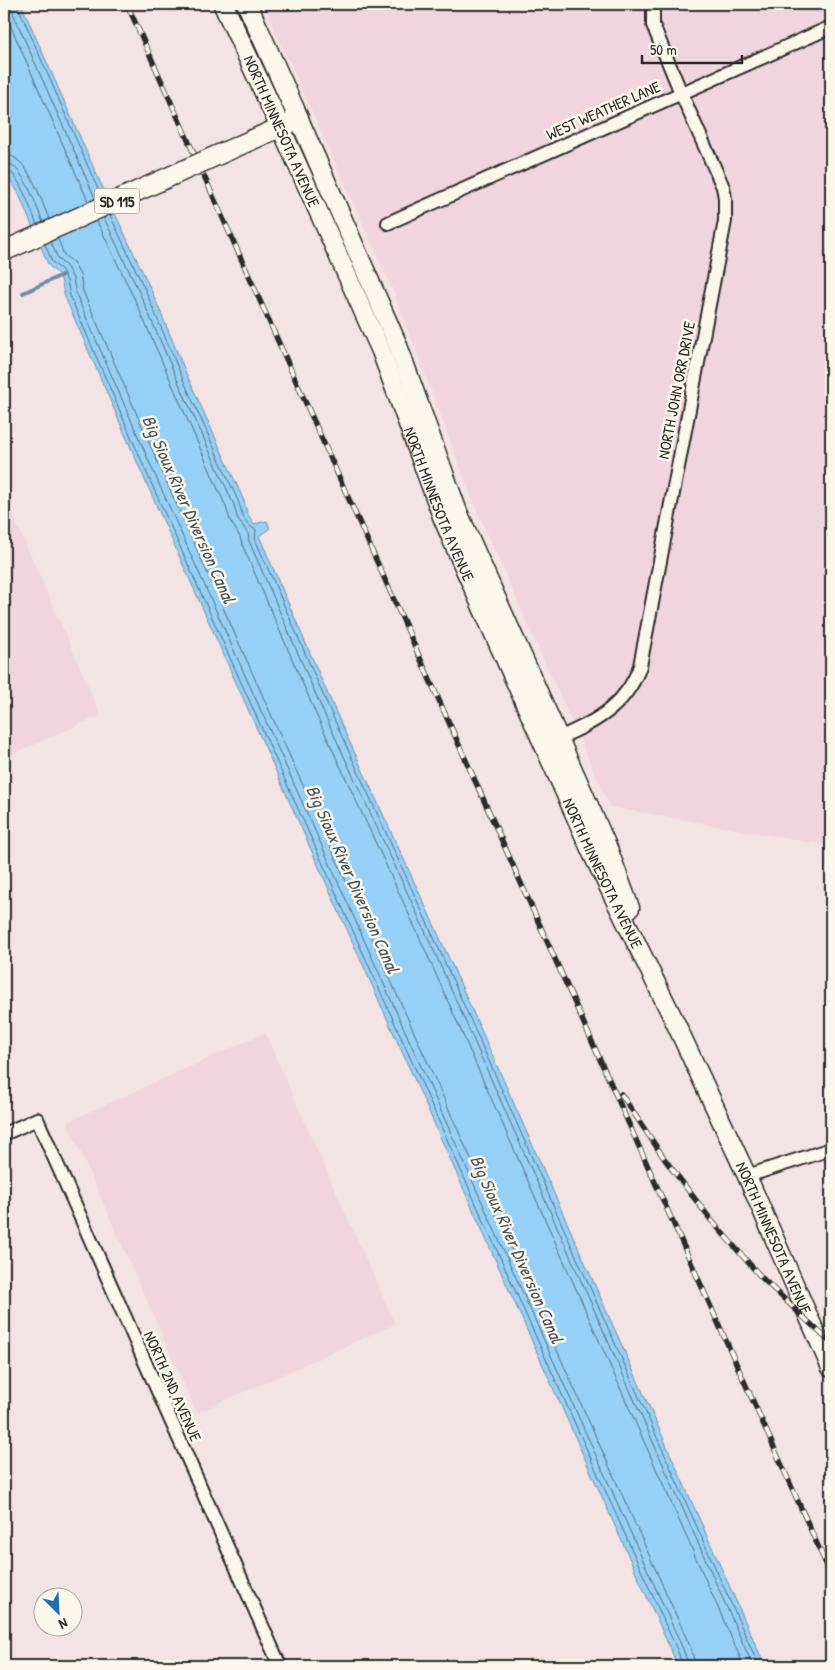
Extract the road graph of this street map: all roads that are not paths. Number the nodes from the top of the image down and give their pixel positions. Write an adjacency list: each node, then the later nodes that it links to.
1 (223, 4): 7 (main road, NORTH MINNESOTA AVENUE)
2 (247, 4): 6 (main road, NORTH MINNESOTA AVENUE)
3 (653, 4): 5 (street, NORTH JOHN ORR DRIVE)
4 (831, 27): 5 (street, WEST WEATHER LANE)
5 (681, 93): 8 (street, WEST WEATHER LANE); 10 (street, NORTH JOHN ORR DRIVE)
6 (299, 120): 7 (main road, SD 115); 10 (main road, NORTH MINNESOTA AVENUE)
7 (280, 128): 9 (main road, SD 115, bridge); 10 (main road, NORTH MINNESOTA AVENUE)
8 (388, 223)
9 (4, 251)
10 (551, 741): 13 (main road, NORTH MINNESOTA AVENUE)
11 (4, 1134): 15 (street, NORTH 2ND AVENUE)
12 (831, 1149): 13 (street)
13 (747, 1176): 14 (main road, NORTH MINNESOTA AVENUE)
14 (831, 1368)
15 (280, 1666)

